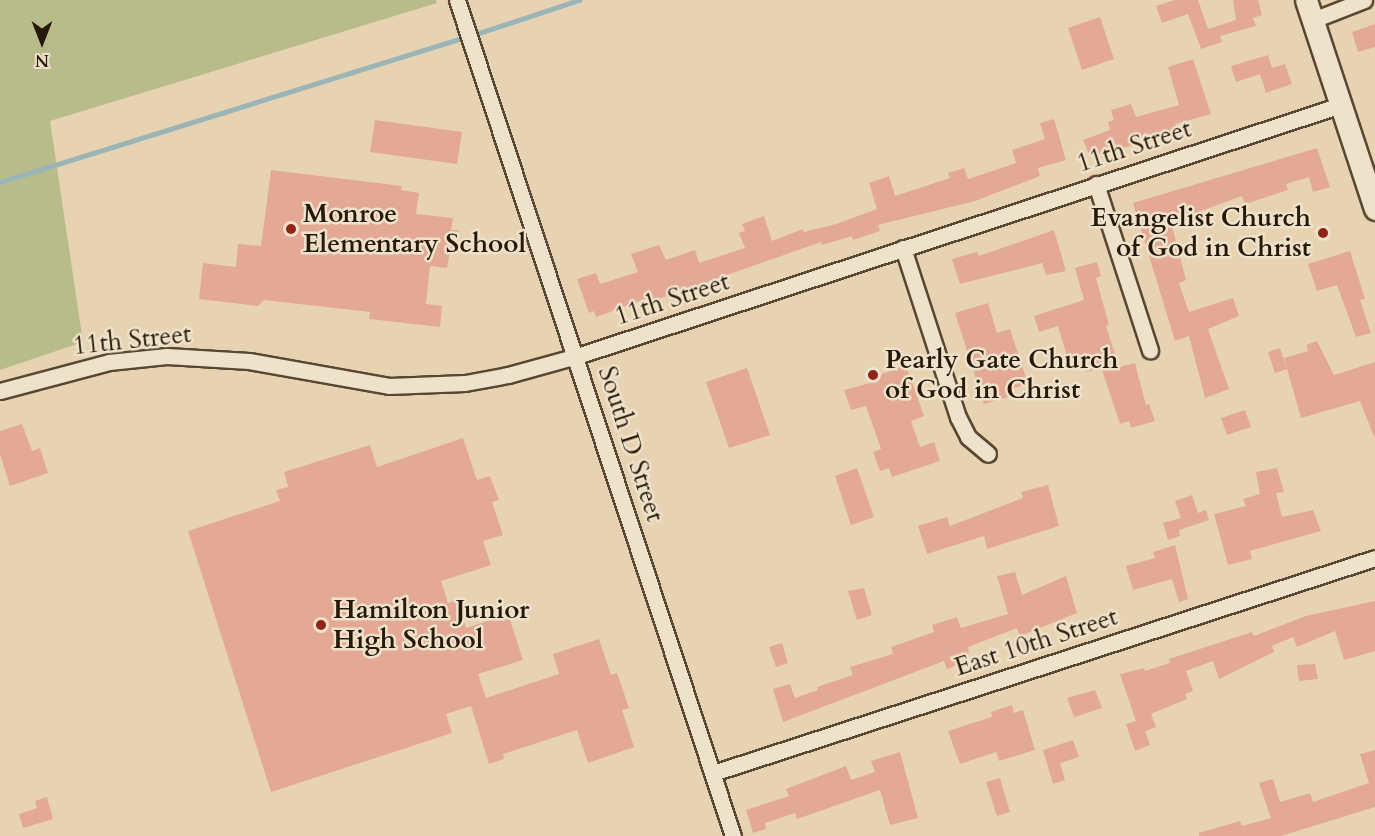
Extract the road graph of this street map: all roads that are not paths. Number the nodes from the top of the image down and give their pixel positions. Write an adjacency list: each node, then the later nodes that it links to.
1 (457, 0): 10 (street, South D Street)
2 (1306, 0): 4 (street)
3 (1364, 0): 4 (street)
4 (1313, 20): 5 (street)
5 (1341, 105): 6 (street, 11th Street); 7 (street)
6 (1096, 184): 8 (street, 11th Street); 9 (street)
7 (1373, 197)
8 (903, 248): 10 (street, 11th Street); 12 (street)
9 (1150, 350)
10 (577, 356): 11 (street, 11th Street); 14 (street, South D Street)
11 (0, 391)
12 (988, 454)
13 (1375, 558): 14 (street, East 10th Street)
14 (713, 773): 15 (street, South D Street)
15 (733, 836)

